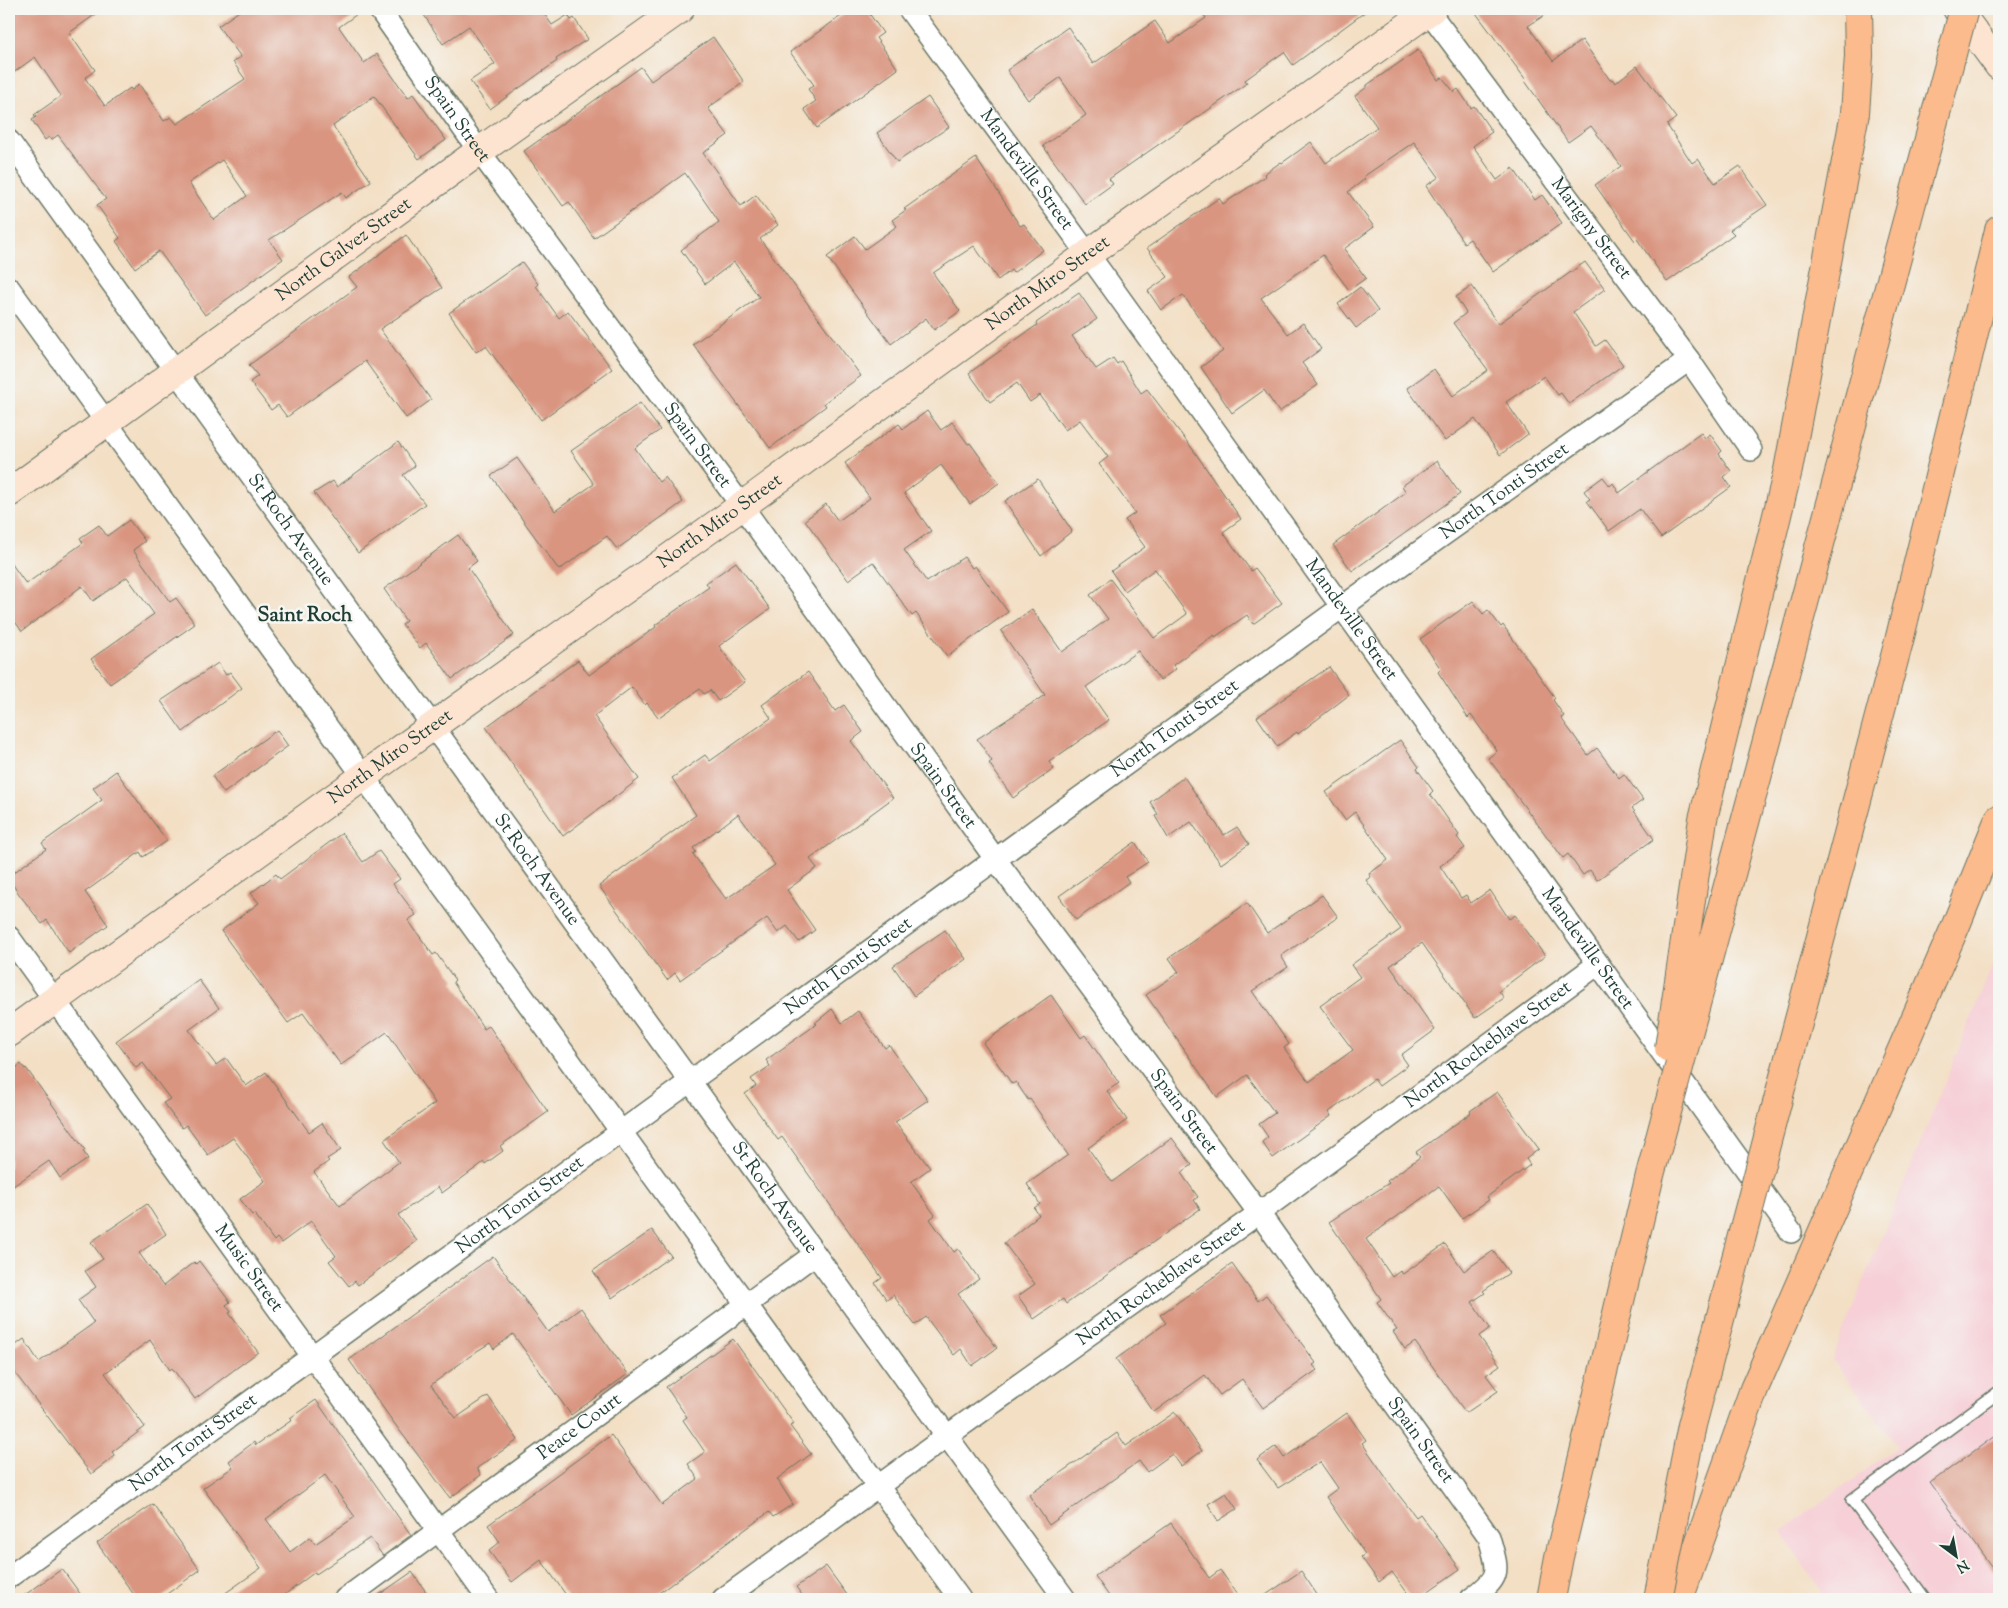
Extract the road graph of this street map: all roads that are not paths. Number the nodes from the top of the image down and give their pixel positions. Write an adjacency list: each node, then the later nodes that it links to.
1 (379, 9): 10 (street, Spain Street)
2 (680, 9): 10 (street, North Galvez Street)
3 (909, 9): 12 (street, Mandeville Street)
4 (1858, 9): 31 (highway, bridge)
5 (1957, 9): 8 (street)
6 (1964, 9): 31 (highway, bridge)
7 (1430, 10): 12 (street, North Miro Street); 14 (street, Marigny Street)
8 (1999, 66)
9 (9, 141): 15 (street, St Roch Avenue)
10 (479, 151): 15 (street, North Galvez Street); 19 (street, Spain Street)
11 (1999, 230): 49 (highway, bridge)
12 (1088, 254): 19 (street, North Miro Street); 20 (street, Mandeville Street)
13 (9, 288): 16 (street)
14 (1688, 360): 17 (street, Marigny Street); 20 (street, North Tonti Street)
15 (175, 371): 16 (street, North Galvez Street); 21 (street, St Roch Avenue)
16 (106, 422): 18 (street, North Galvez Street); 22 (street)
17 (1751, 450)
18 (9, 493)
19 (742, 506): 21 (street, North Miro Street); 24 (street, Spain Street)
20 (1342, 608): 24 (street, North Tonti Street); 26 (street, Mandeville Street)
21 (432, 726): 22 (street, North Miro Street); 29 (street, St Roch Avenue)
22 (363, 776): 27 (street, North Miro Street); 30 (street)
23 (1999, 819): 50 (highway)
24 (996, 860): 29 (street, North Tonti Street); 32 (street, Spain Street)
25 (9, 937): 27 (street, Music Street)
26 (1598, 964): 32 (street, North Rocheblave Street); 33 (street, Mandeville Street)
27 (54, 1000): 28 (street, North Miro Street); 36 (street, Music Street)
28 (9, 1033)
29 (690, 1082): 30 (street, North Tonti Street); 34 (street, St Roch Avenue)
30 (622, 1133): 35 (street); 36 (street, North Tonti Street)
31 (1650, 1175): 48 (highway, bridge)
32 (1259, 1213): 38 (street, North Rocheblave Street); 47 (street, Spain Street)
33 (1792, 1232)
34 (815, 1254): 35 (street, Peace Court); 38 (street, St Roch Avenue)
35 (746, 1304): 39 (street); 40 (street, Peace Court)
36 (312, 1357): 40 (street, Music Street); 41 (street, North Tonti Street)
37 (1999, 1392): 51 (lane)
38 (947, 1436): 39 (street, North Rocheblave Street); 46 (street, St Roch Avenue)
39 (878, 1487): 44 (street, North Rocheblave Street); 45 (street)
40 (438, 1531): 42 (street, Peace Court); 43 (street, Music Street)
41 (9, 1577)
42 (345, 1599)
43 (488, 1599)
44 (723, 1599)
45 (960, 1599)
46 (1065, 1599)
47 (1471, 1599)
48 (1552, 1599)
49 (1658, 1599)
50 (1679, 1599)
51 (1925, 1599)

